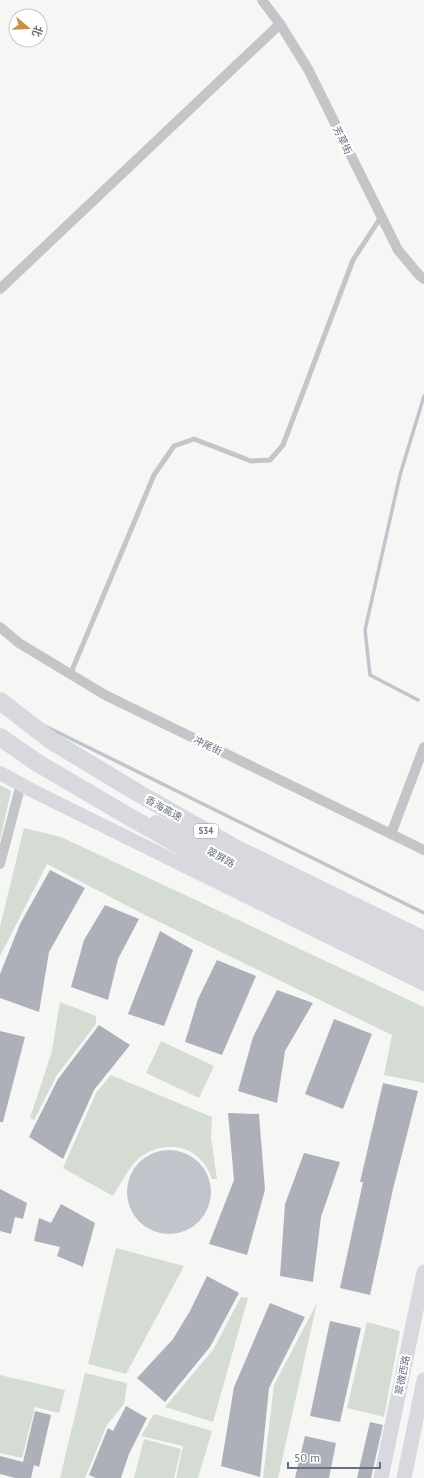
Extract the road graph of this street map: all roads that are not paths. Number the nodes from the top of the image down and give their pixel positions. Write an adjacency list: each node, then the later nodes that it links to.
1 (262, 0): 2 (street, 芳草街)
2 (280, 24): 3 (street, 芳草街); 5 (street)
3 (381, 217): 4 (street, 芳草街); 7 (lane)
4 (424, 279)
5 (0, 289)
6 (0, 627): 7 (street, 冲尾街)
7 (70, 675): 14 (street, 冲尾街)
8 (0, 702): 17 (highway, 香海高速 / S34)
9 (0, 737): 19 (highway, S34)
10 (0, 741): 18 (main road, 翠屏路)
11 (424, 747): 14 (street)
12 (0, 773): 13 (main road)
13 (21, 784): 16 (street); 20 (main road)
14 (390, 834): 15 (street, 冲尾街)
15 (424, 850)
16 (0, 864)
17 (424, 940)
18 (424, 957)
19 (424, 971)
20 (424, 984)
21 (424, 1272): 23 (main road, 翠微西路)
22 (424, 1380): 24 (main road)
23 (381, 1478)
24 (404, 1478)

